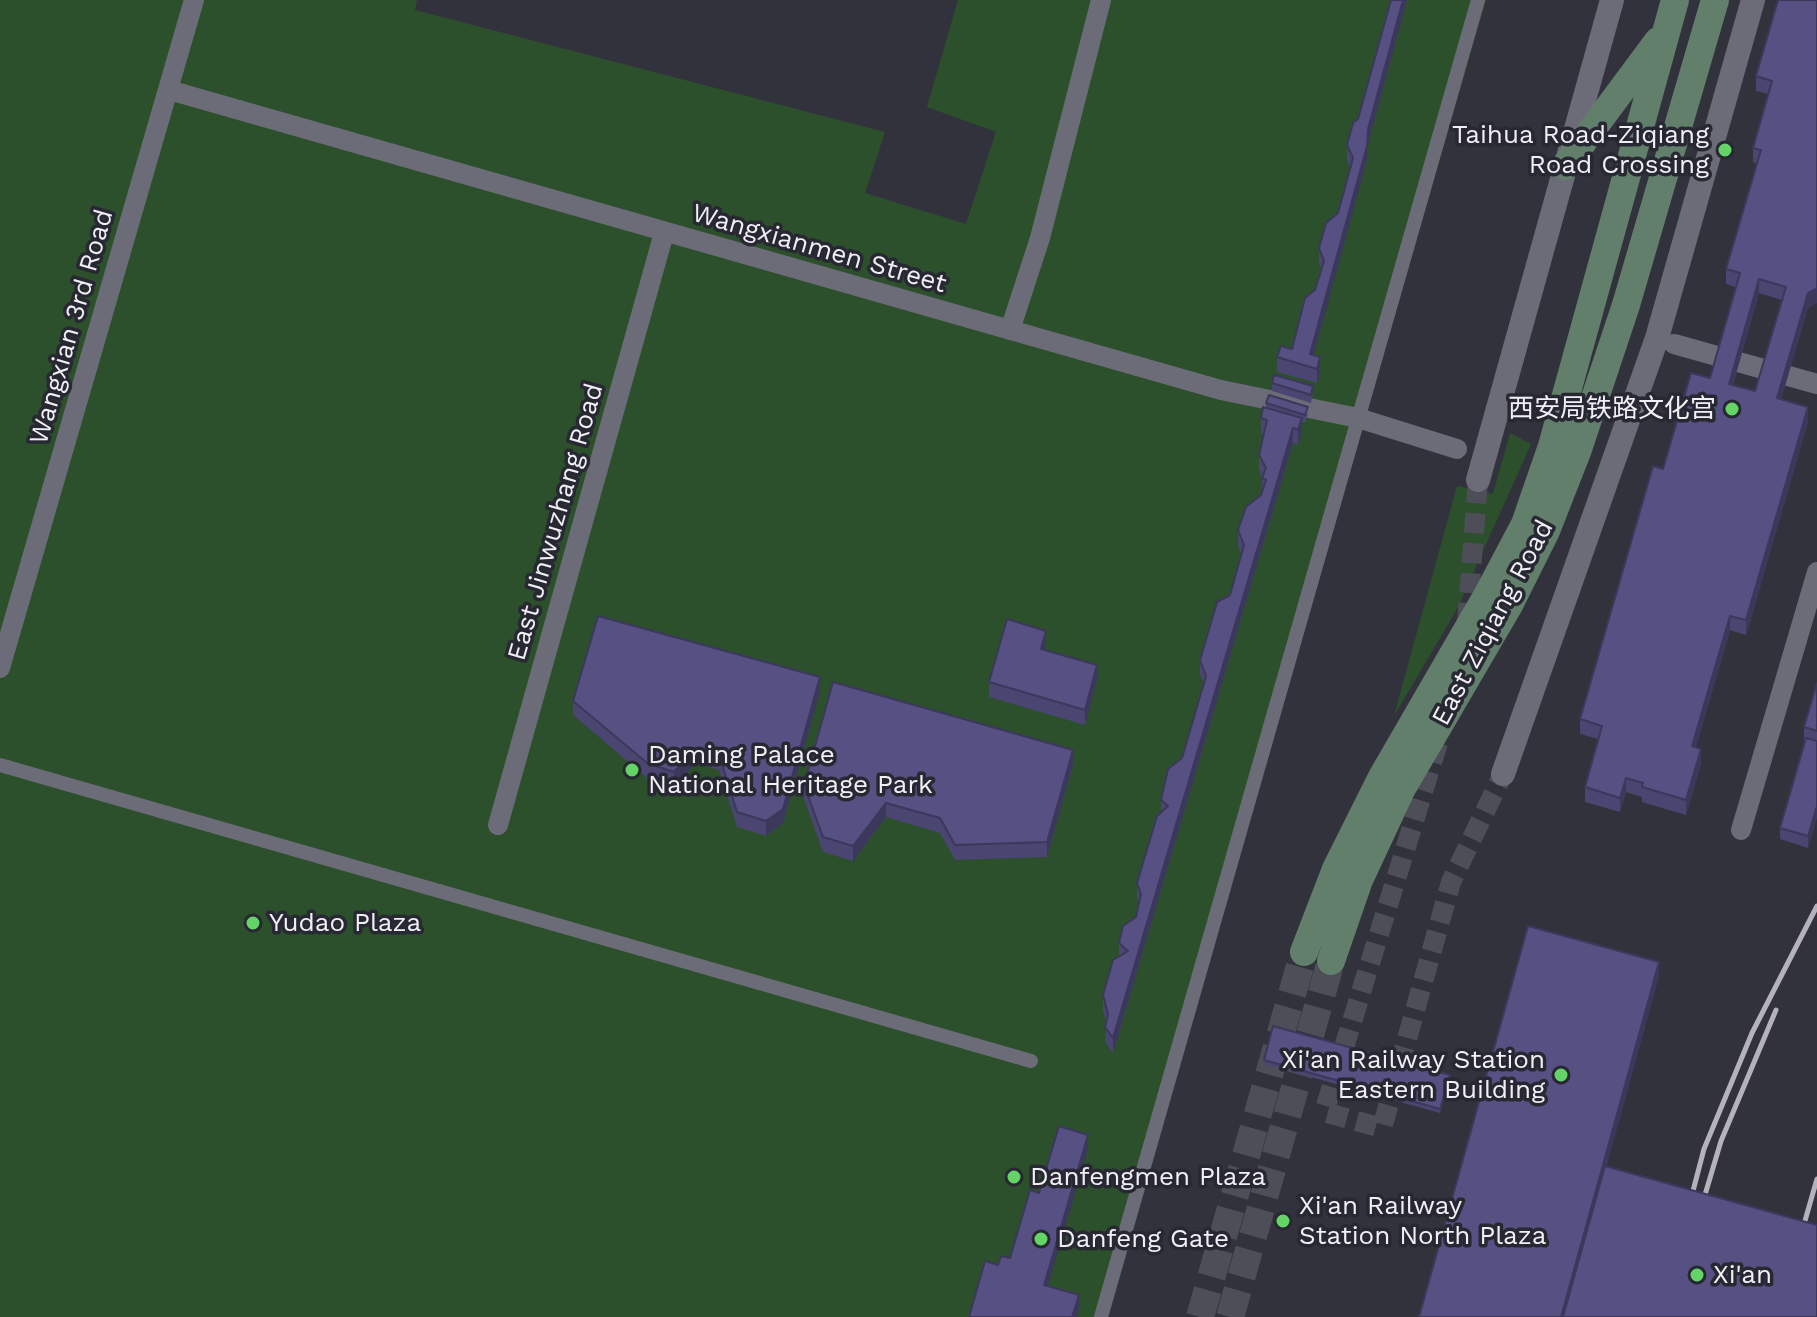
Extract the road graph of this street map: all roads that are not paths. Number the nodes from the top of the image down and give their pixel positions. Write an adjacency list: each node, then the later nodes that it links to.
1 (194, 0): 8 (street, Wangxian 3rd Road)
2 (1101, 0): 11 (street)
3 (1478, 0): 14 (street)
4 (1612, 0): 9 (street)
5 (1715, 0): 24 (main road, East Ziqiang Road)
6 (1753, 0): 20 (street)
7 (1672, 14): 9 (main road); 23 (main road, East Ziqiang Road)
8 (169, 90): 10 (street, Wangxianmen Street); 18 (street, Wangxian 3rd Road)
9 (1565, 166): 16 (street)
10 (664, 233): 11 (street, Wangxianmen Street); 21 (street, East Jinwuzhang Road)
11 (1010, 330): 14 (street, Wangxianmen Street)
12 (1674, 344): 13 (street)
13 (1817, 384)
14 (1358, 418): 15 (street, Wangxianmen Street); 26 (street)
15 (1457, 449)
16 (1478, 480)
17 (1817, 572): 22 (street)
18 (0, 668)
19 (0, 765): 25 (street)
20 (1503, 774)
21 (498, 825)
22 (1741, 830)
23 (1304, 952)
24 (1331, 961)
25 (1031, 1061)
26 (1101, 1317)

